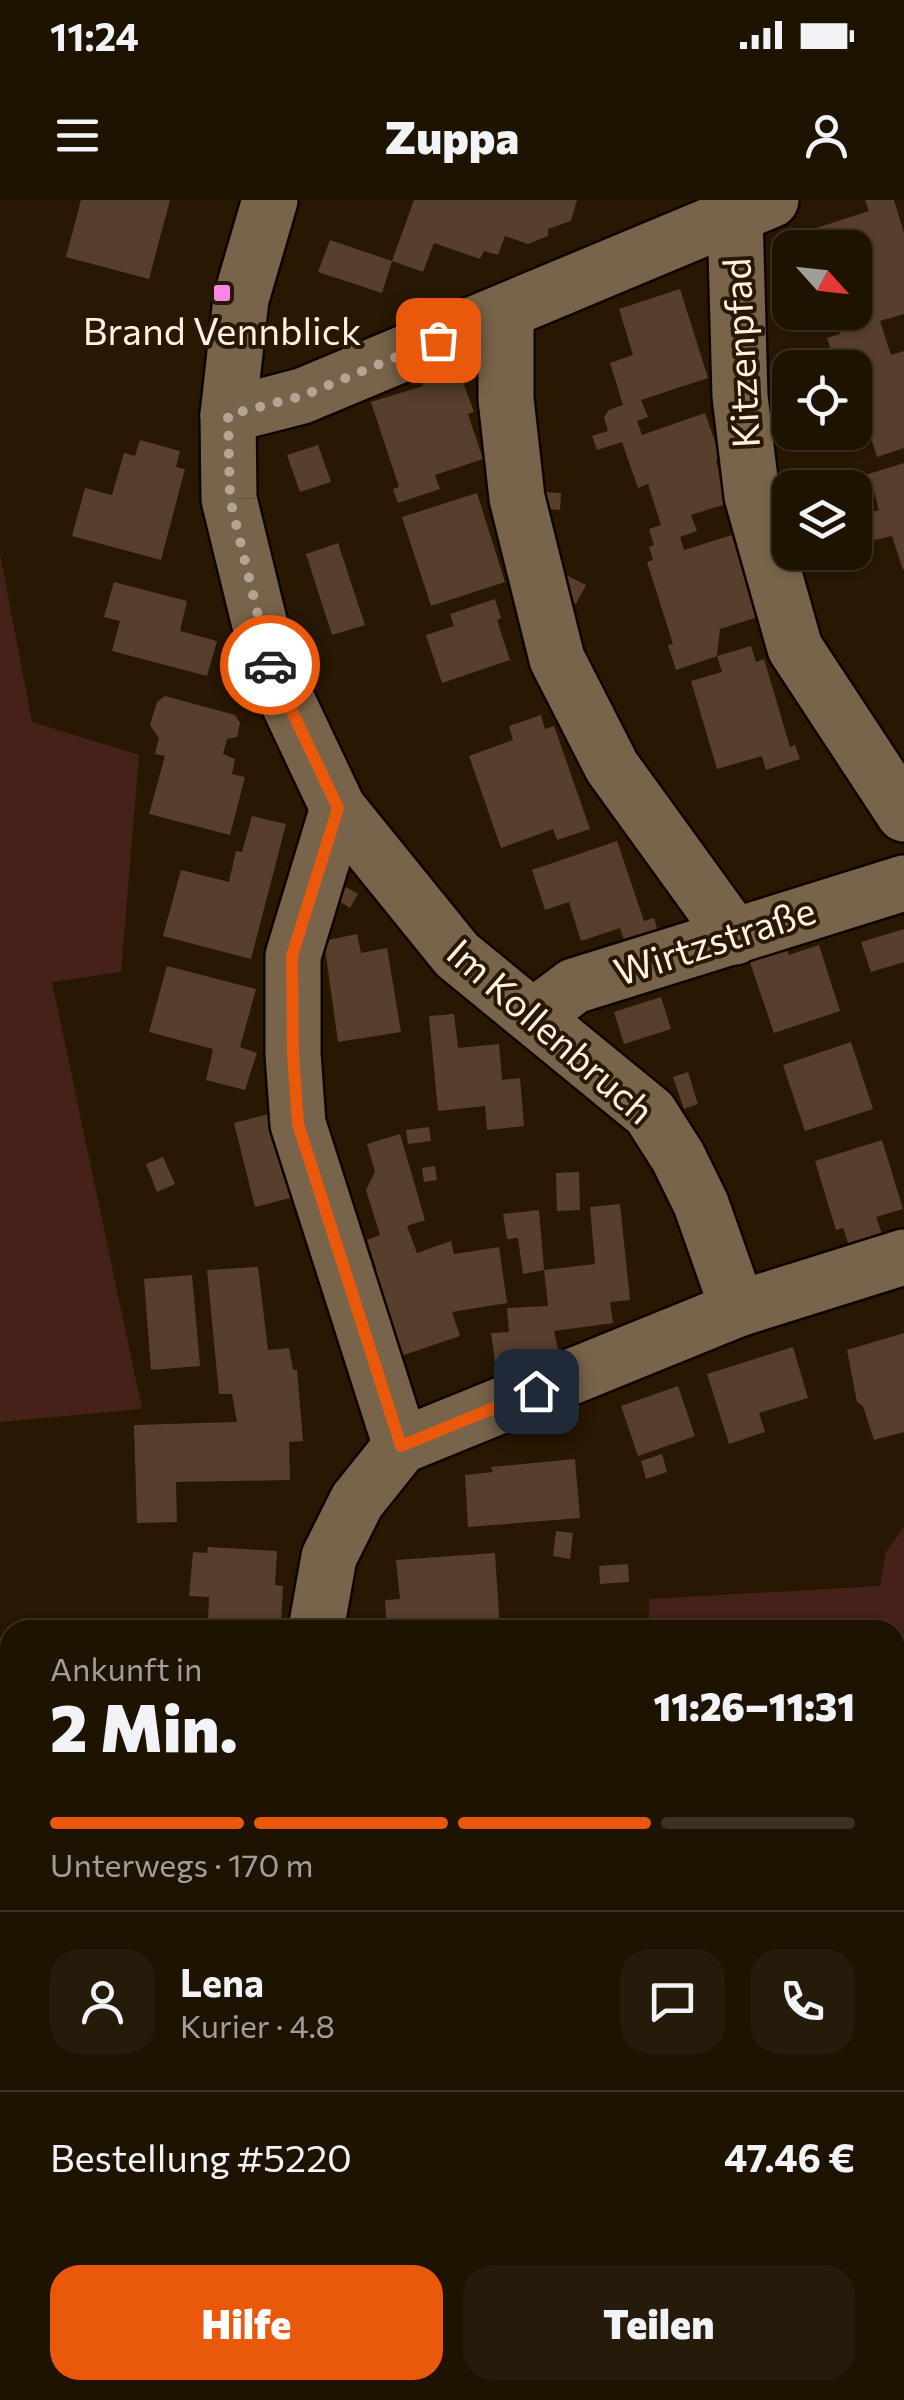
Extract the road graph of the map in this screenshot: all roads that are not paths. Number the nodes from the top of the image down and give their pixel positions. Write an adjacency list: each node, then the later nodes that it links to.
1 (270, 200): 5 (street, Im Kollenbruch)
2 (753, 207): 3 (street); 7 (street, Kitzenpfad)
3 (650, 224): 4 (street)
4 (506, 312): 5 (street); 9 (street)
5 (228, 415): 6 (street, Im Kollenbruch)
6 (338, 808): 10 (street, Im Kollenbruch); 13 (street)
7 (904, 814)
8 (904, 883): 9 (street, Wirtzstraße)
9 (735, 937): 10 (street, Wirtzstraße)
10 (534, 1016): 12 (street, Im Kollenbruch)
11 (904, 1257): 12 (street)
12 (738, 1309): 13 (street)
13 (401, 1446): 14 (street)
14 (318, 1620)

